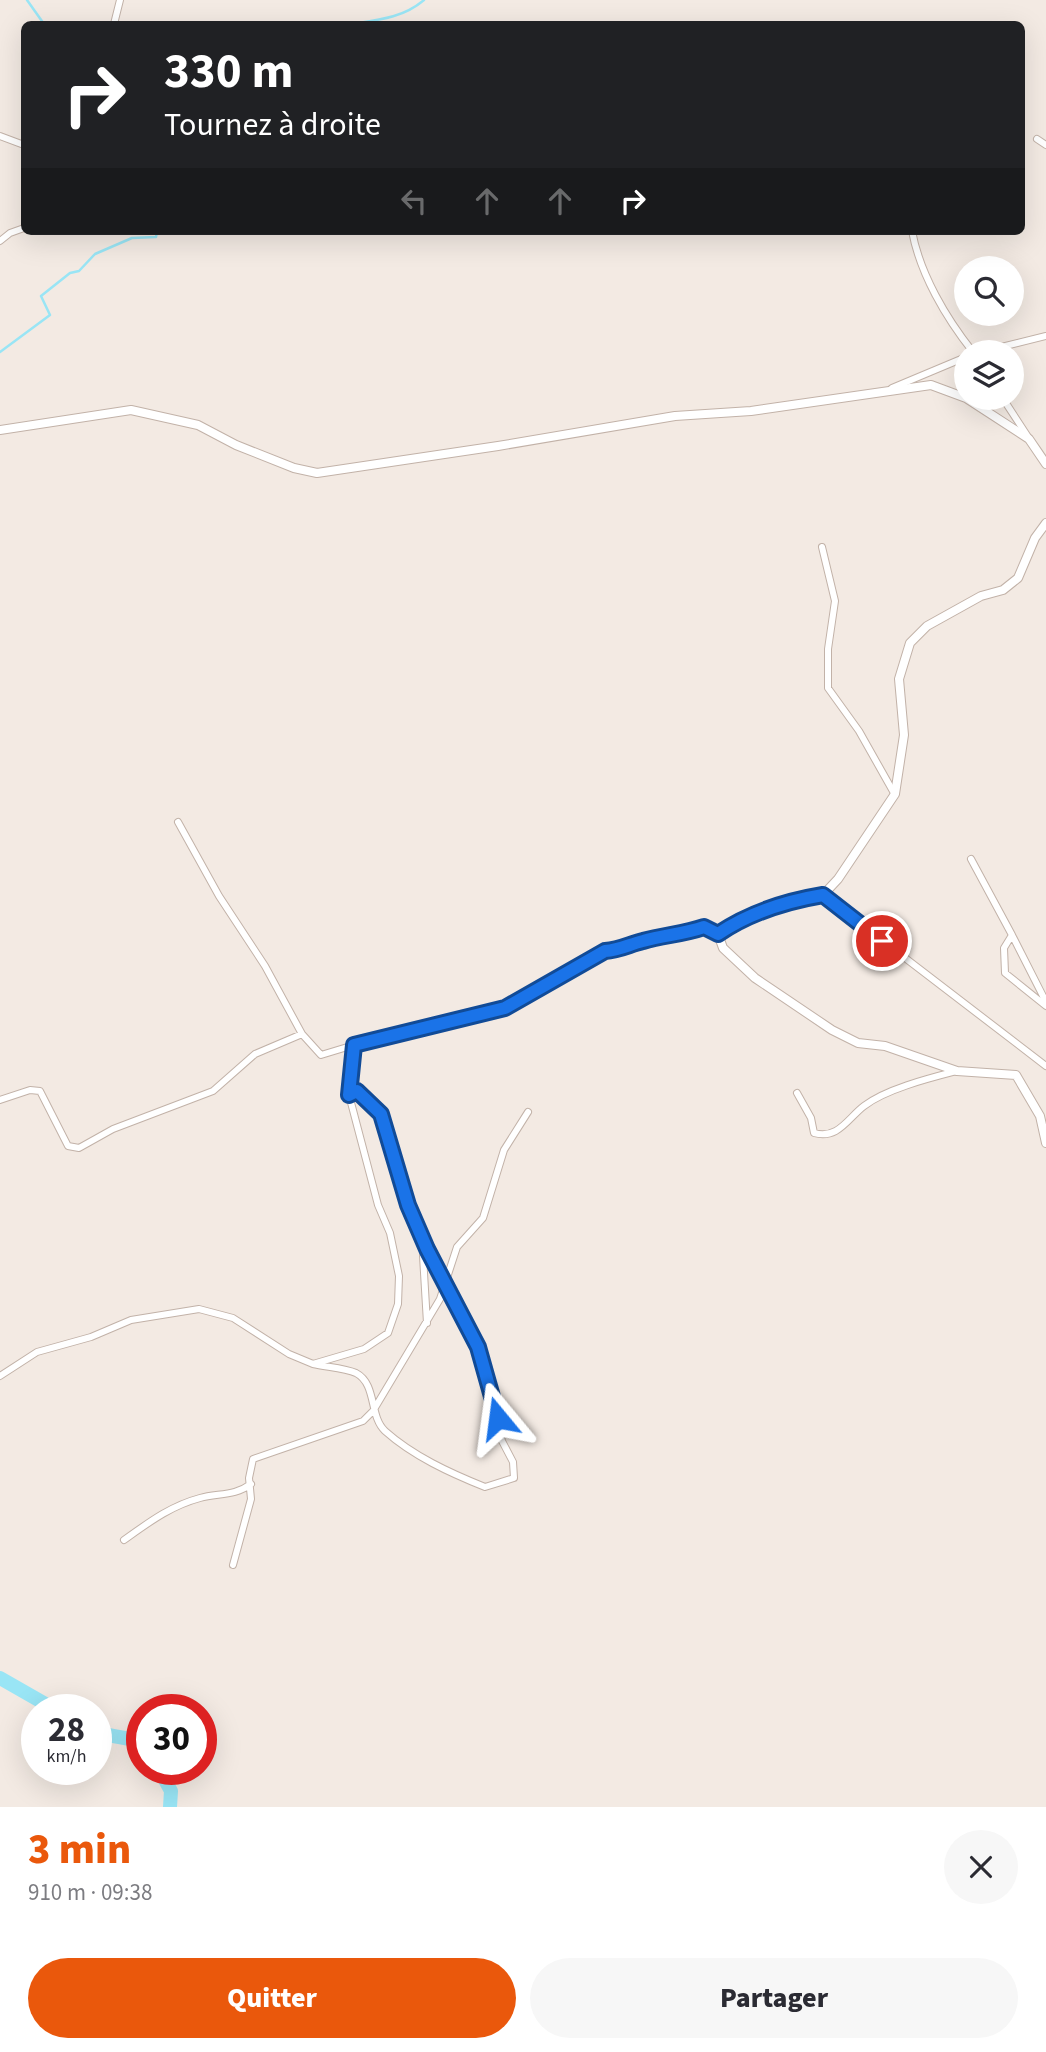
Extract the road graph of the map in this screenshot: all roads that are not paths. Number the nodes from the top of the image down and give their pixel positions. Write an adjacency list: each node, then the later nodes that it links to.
1 (120, 0): 2 (street)
2 (115, 21)
3 (0, 136): 5 (street)
4 (1037, 139): 6 (street)
5 (21, 144)
6 (1046, 145)
7 (21, 229): 9 (street)
8 (913, 235): 11 (street)
9 (0, 241)
10 (1046, 336): 12 (street)
11 (965, 340)
12 (1024, 341)
13 (954, 362): 14 (street)
14 (877, 395): 16 (street); 17 (street)
15 (1010, 410): 17 (street)
16 (0, 430)
17 (1029, 439): 18 (street)
18 (1046, 464)
19 (1046, 523): 21 (street)
20 (822, 547): 21 (street)
21 (895, 794): 24 (street)
22 (178, 822): 28 (street)
23 (971, 859): 26 (street)
24 (823, 895): 25 (street); 30 (street)
25 (718, 934): 29 (street); 31 (street)
26 (1012, 935): 27 (street); 27 (street)
27 (1046, 1004)
28 (302, 1034): 29 (street); 34 (street)
29 (354, 1045): 33 (street)
30 (1046, 1066)
31 (957, 1071): 32 (street); 36 (street)
32 (797, 1093)
33 (349, 1095): 37 (street); 40 (street)
34 (0, 1100)
35 (528, 1112): 38 (street)
36 (1046, 1143)
37 (427, 1249): 38 (street); 39 (street)
38 (446, 1282): 39 (street); 42 (street)
39 (427, 1323): 42 (street)
40 (313, 1364): 41 (street); 42 (street)
41 (0, 1376)
42 (373, 1411): 43 (street)
43 (251, 1484): 44 (street); 45 (street)
44 (124, 1541)
45 (233, 1565)

